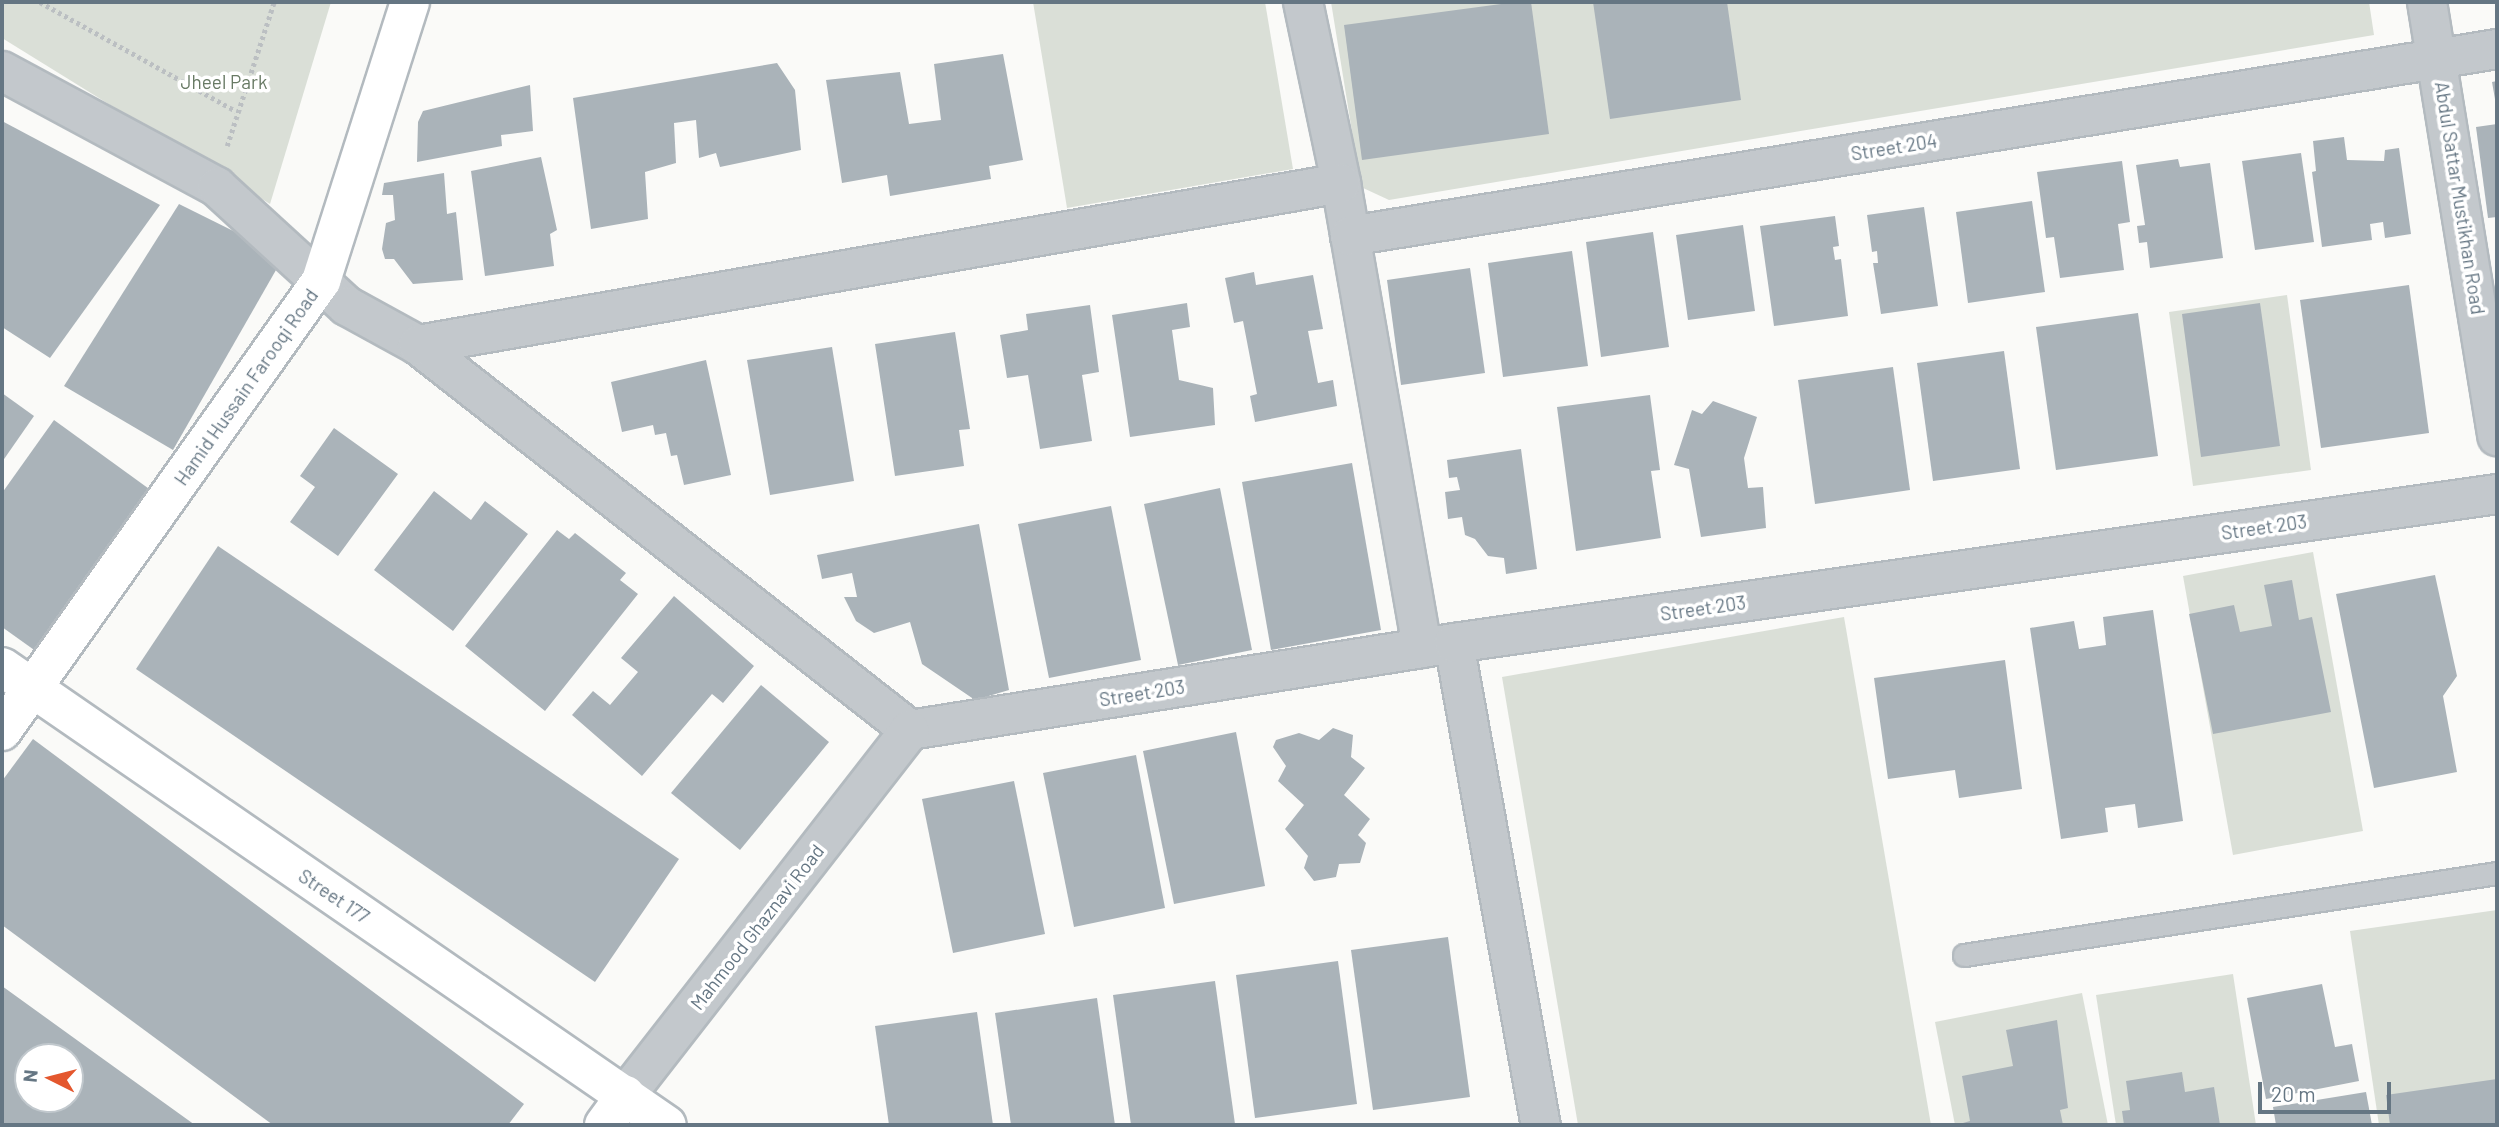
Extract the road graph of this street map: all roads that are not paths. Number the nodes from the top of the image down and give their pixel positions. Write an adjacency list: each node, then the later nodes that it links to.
1 (410, 2): 9 (street, Hamid Hussain Farooqi Road)
2 (1303, 2): 7 (street)
3 (2427, 2): 5 (street, Abdul Sattar Mustikhan Road)
4 (2497, 49): 5 (street, Street 204)
5 (2438, 59): 8 (street, Street 204); 11 (street, Abdul Sattar Mustikhan Road)
6 (2, 71): 9 (street)
7 (1341, 183): 8 (street); 10 (street)
8 (1350, 236): 13 (street)
9 (321, 281): 10 (street); 14 (street, Hamid Hussain Farooqi Road)
10 (418, 345): 15 (street)
11 (2497, 436)
12 (2497, 494): 13 (street, Street 203)
13 (1438, 646): 15 (street, Street 203); 21 (street)
14 (16, 678): 16 (street, Hamid Hussain Farooqi Road); 19 (street, Street 177)
15 (910, 730): 19 (street, Mahmood Ghaznavi Road)
16 (2, 731)
17 (2497, 873): 18 (lane)
18 (1964, 955)
19 (615, 1110): 20 (street, Street 177)
20 (667, 1125)
21 (1541, 1125)

